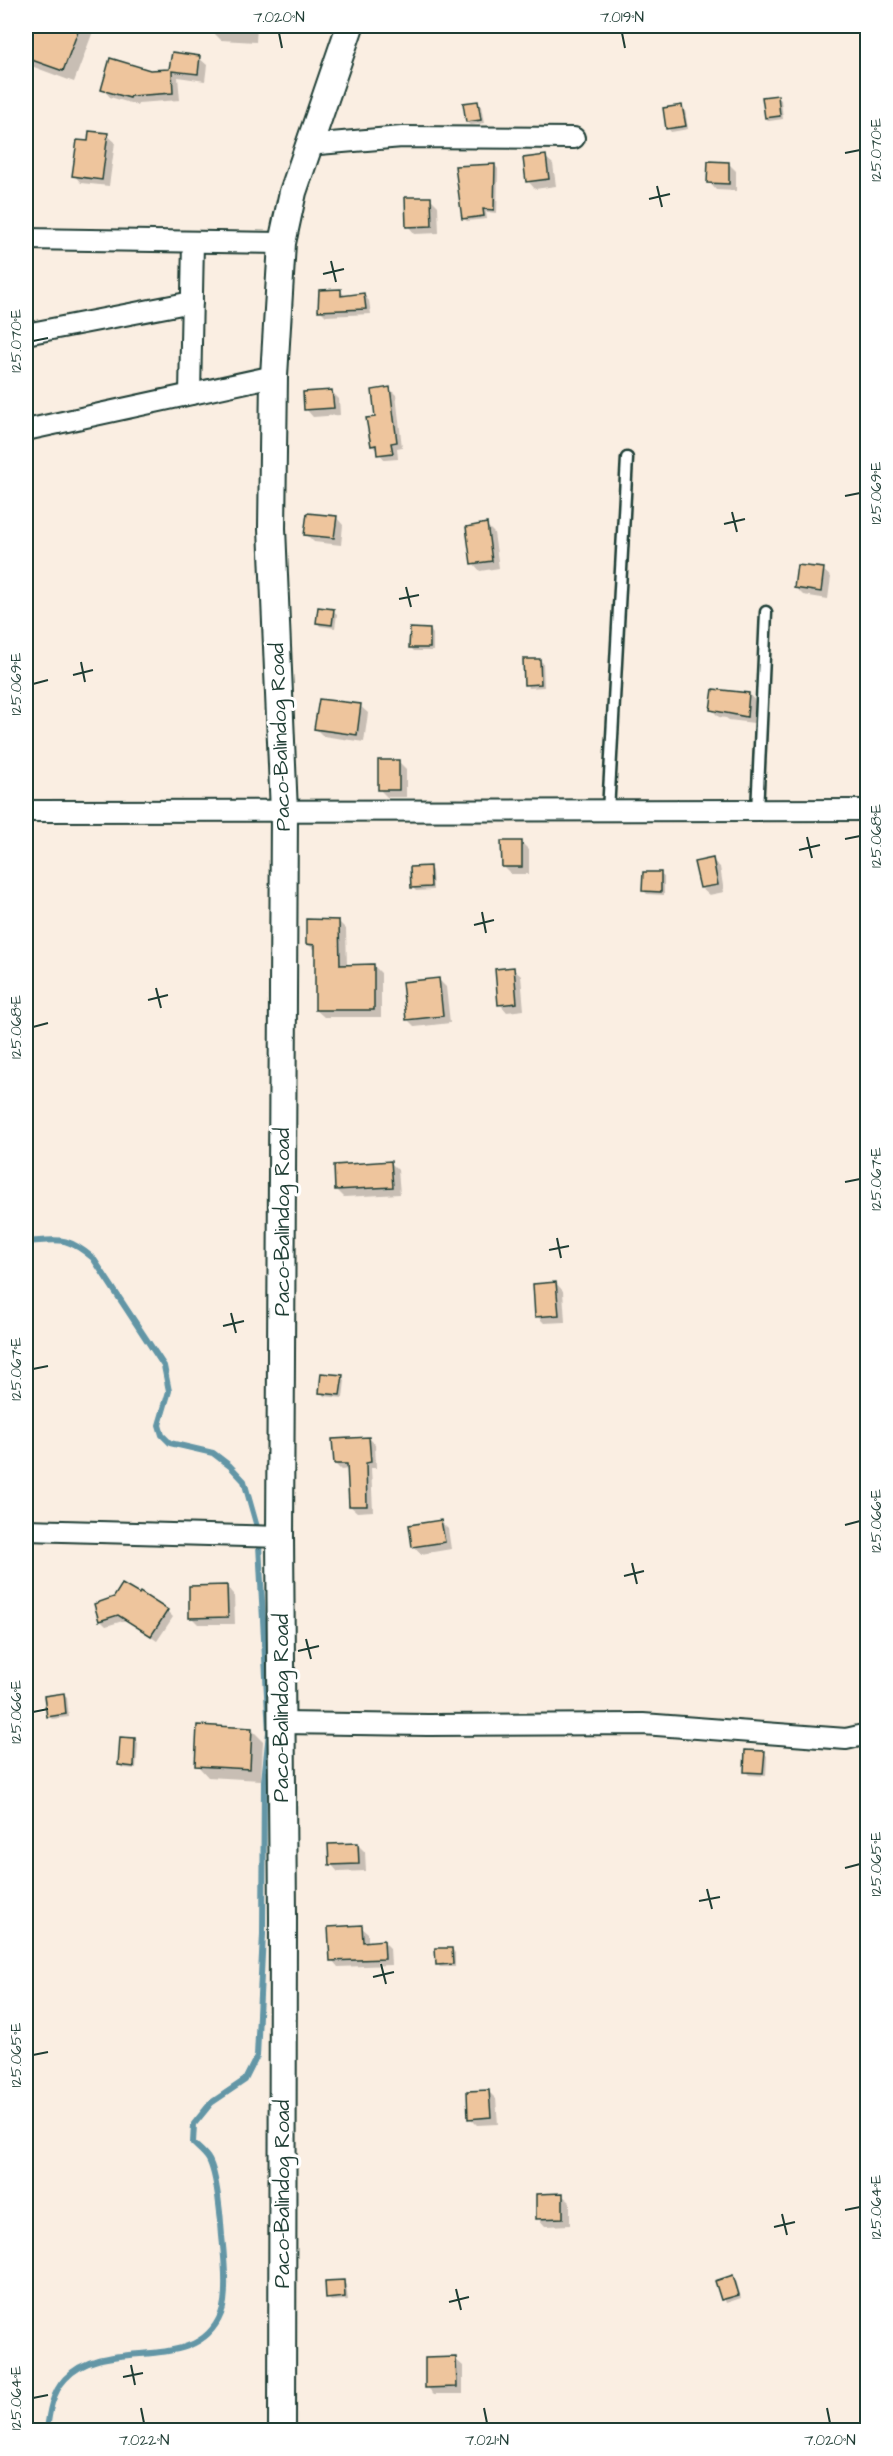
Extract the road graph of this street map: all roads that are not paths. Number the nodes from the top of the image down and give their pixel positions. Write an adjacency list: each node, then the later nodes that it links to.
1 (350, 26): 3 (street, Paco-Balindog Road)
2 (574, 138): 3 (street)
3 (307, 145): 6 (street, Paco-Balindog Road)
4 (26, 239): 5 (street)
5 (193, 242): 6 (street); 7 (street)
6 (282, 243): 9 (street, Paco-Balindog Road)
7 (192, 302): 8 (street); 10 (street)
8 (26, 334)
9 (274, 376): 10 (street); 16 (street, Paco-Balindog Road)
10 (190, 394): 11 (street)
11 (26, 430)
12 (627, 458): 17 (lane)
13 (766, 612): 18 (lane)
14 (867, 810): 18 (street)
15 (26, 812): 16 (street)
16 (284, 812): 17 (street); 20 (street, Paco-Balindog Road)
17 (608, 812): 18 (street)
18 (757, 812)
19 (26, 1530): 20 (street)
20 (280, 1537): 21 (street, Paco-Balindog Road)
21 (281, 1723): 22 (street); 23 (street, Paco-Balindog Road)
22 (867, 1734)
23 (282, 2430)

